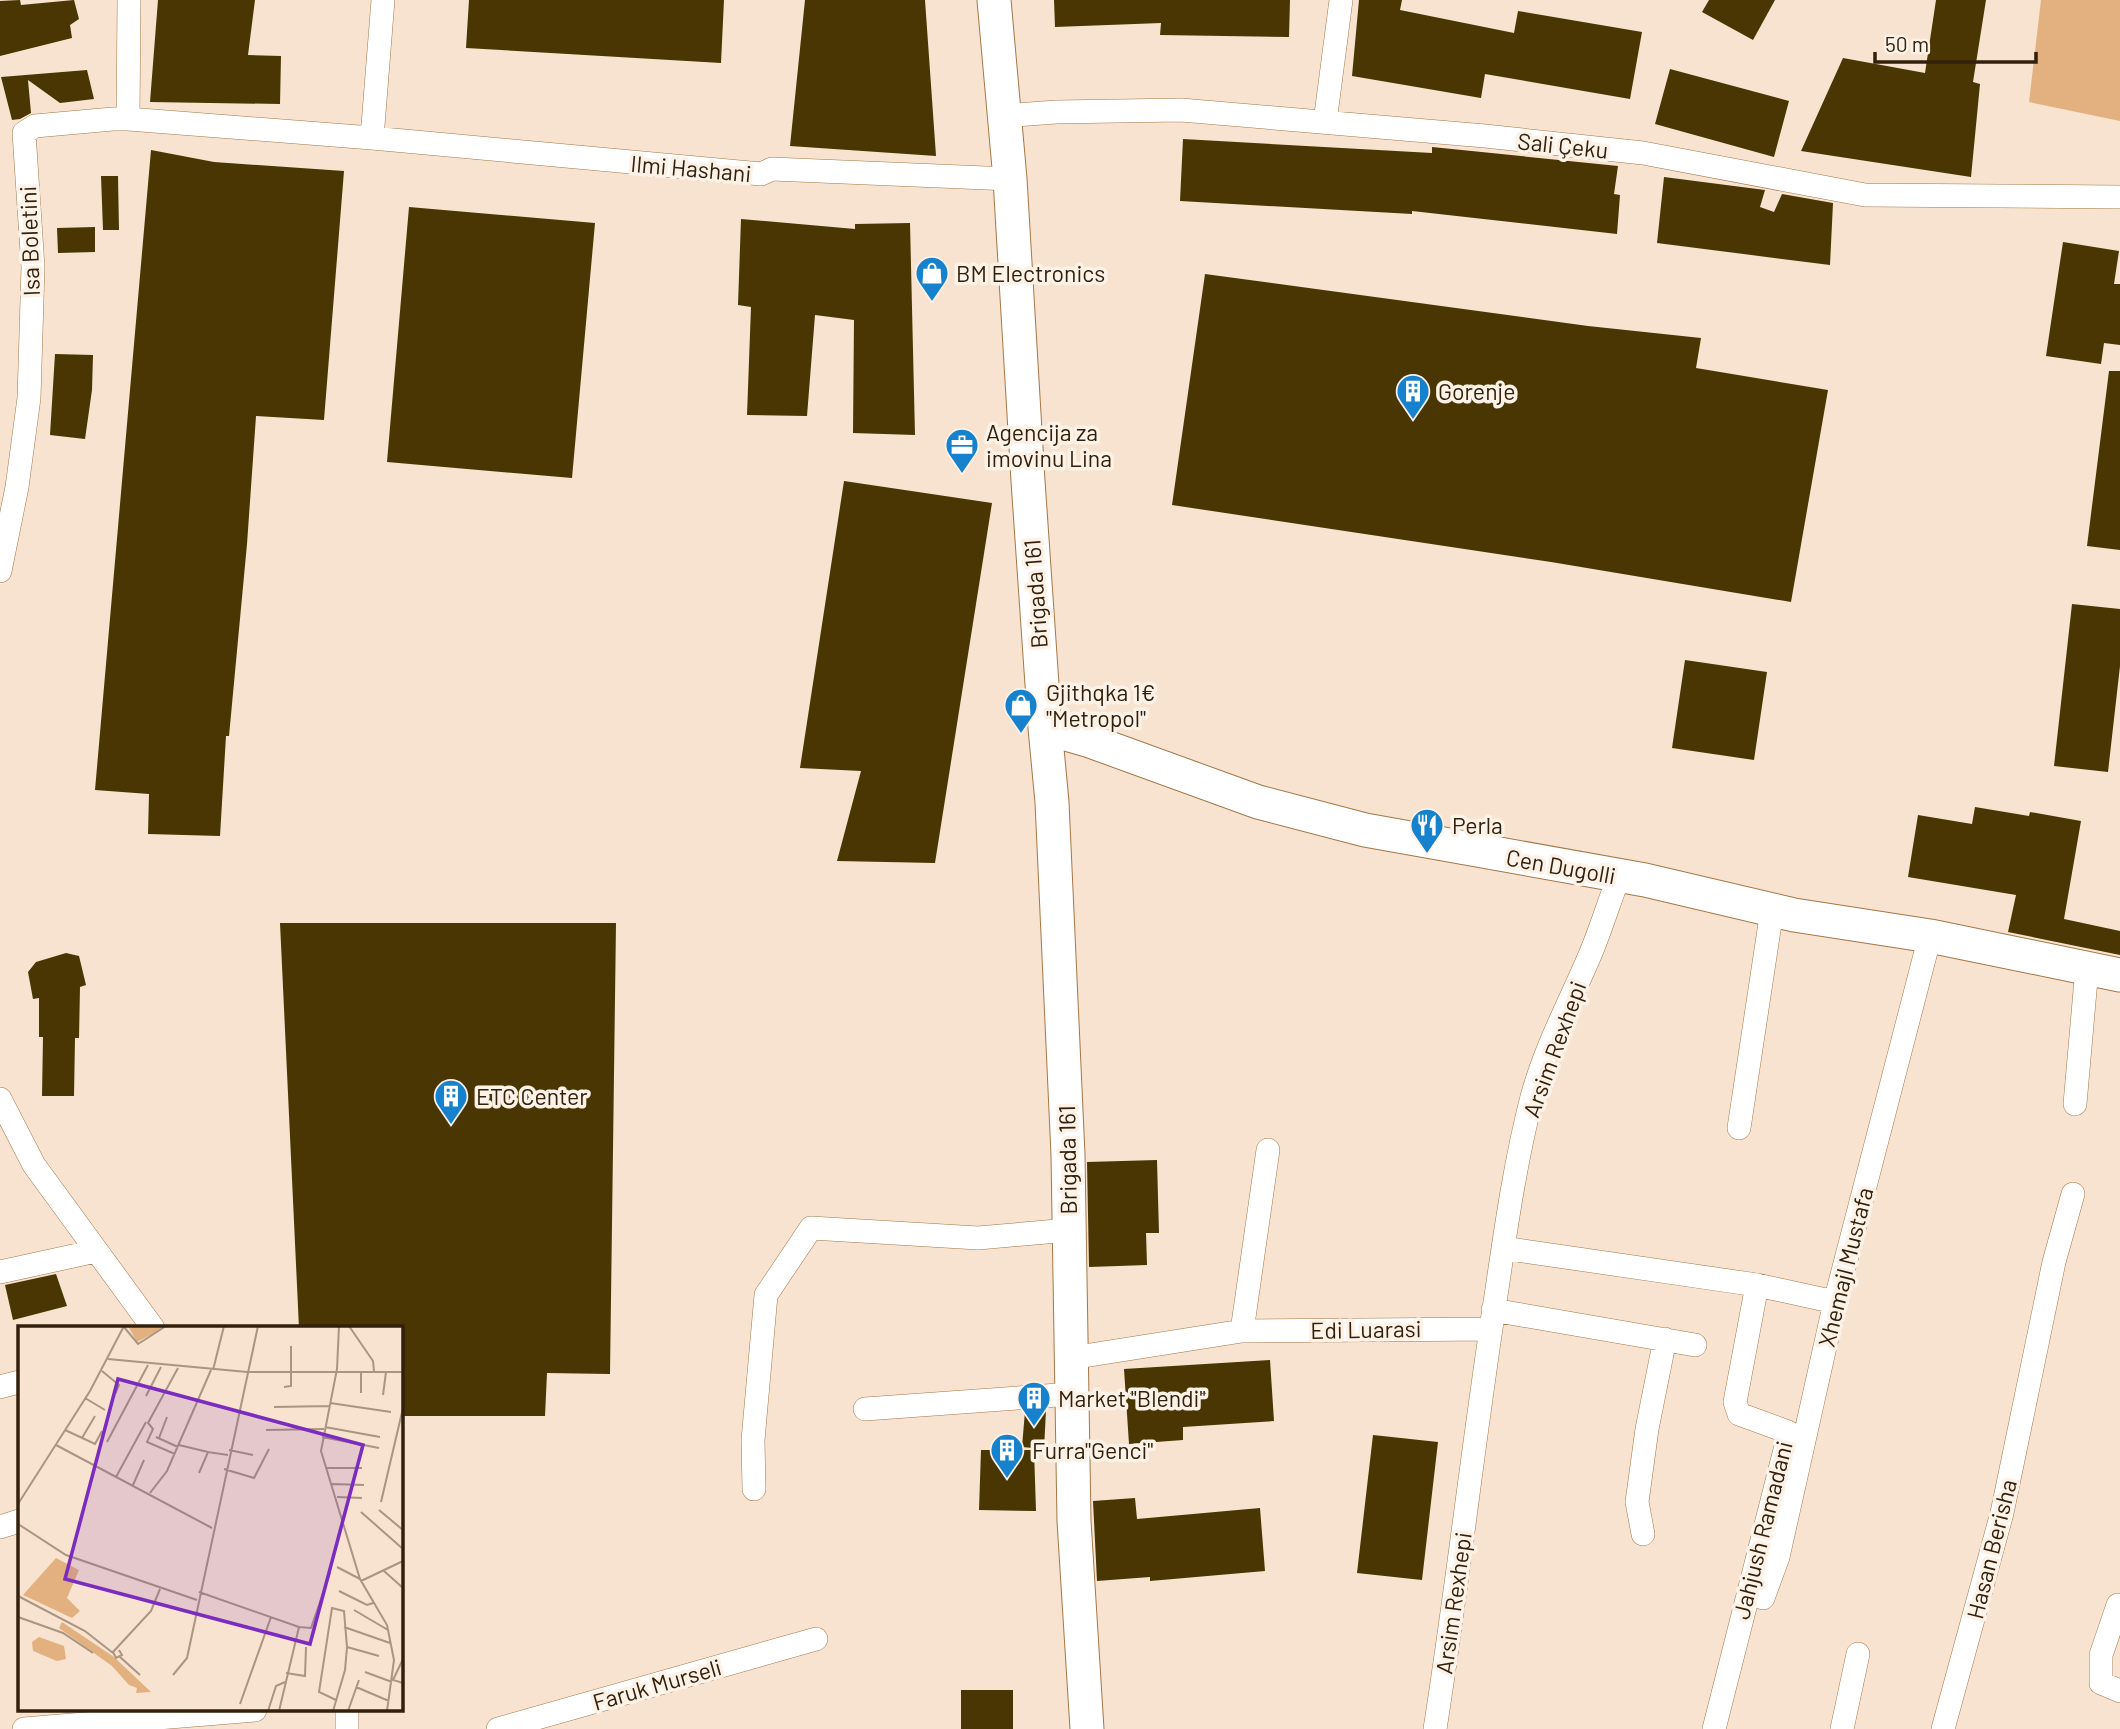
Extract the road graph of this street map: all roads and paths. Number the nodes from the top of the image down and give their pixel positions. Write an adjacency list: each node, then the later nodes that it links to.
1 (129, 0): 6 (street)
2 (383, 0): 8 (street)
3 (994, 0): 5 (street, Brigada 161)
4 (1341, 0): 7 (street)
5 (1004, 116): 7 (street, Sali Çeku); 9 (street, Brigada 161)
6 (128, 119): 8 (street, Ilmi Hashani); 11 (street, Isa Boletini)
7 (1325, 122): 10 (street, Sali Çeku)
8 (372, 138): 9 (street, Ilmi Hashani)
9 (1010, 179): 12 (street, Brigada 161)
10 (2120, 197)
11 (0, 570)
12 (1045, 729): 13 (street, Cen Dugolli); 23 (street, Brigada 161)
13 (1619, 876): 14 (street, Cen Dugolli); 24 (street, Arsim Rexhepi)
14 (1772, 910): 15 (street, Cen Dugolli); 20 (street)
15 (1930, 936): 16 (street, Cen Dugolli); 28 (street, Xhemajl Mustafa)
16 (2087, 968): 17 (street, Cen Dugolli); 19 (street)
17 (2120, 975)
18 (0, 1099): 25 (street)
19 (2075, 1104)
20 (1739, 1128)
21 (1268, 1150): 31 (street)
22 (2073, 1194): 55 (street, Hasan Berisha)
23 (1069, 1230): 34 (street, Brigada 161); 39 (street, Brigada 161)
24 (1503, 1248): 27 (street); 29 (street, Arsim Rexhepi)
25 (96, 1251): 26 (street); 30 (street)
26 (0, 1272)
27 (1757, 1285): 28 (street); 53 (street, Jahjush Ramadani)
28 (1835, 1303): 43 (street, Xhemajl Mustafa)
29 (1492, 1319): 31 (street, Edi Luarasi); 32 (street); 52 (street, Arsim Rexhepi)
30 (152, 1326)
31 (1242, 1331): 34 (street, Edi Luarasi)
32 (1665, 1339): 33 (street); 42 (street)
33 (1695, 1345)
34 (1071, 1358): 37 (street, Brigada 161)
35 (18, 1382): 36 (street)
36 (0, 1387)
37 (1072, 1394): 38 (street); 51 (street, Brigada 161)
38 (865, 1409)
39 (754, 1489)
40 (18, 1521): 41 (street)
41 (0, 1527)
42 (1643, 1534)
43 (1763, 1598)
44 (2118, 1605): 47 (street)
45 (816, 1639): 50 (street, Faruk Murseli)
46 (1858, 1654): 54 (street)
47 (2120, 1691)
48 (231, 1712): 49 (street)
49 (24, 1729)
50 (498, 1729)
51 (1087, 1729)
52 (1435, 1729)
53 (1714, 1729)
54 (1842, 1729)
55 (1942, 1729)

